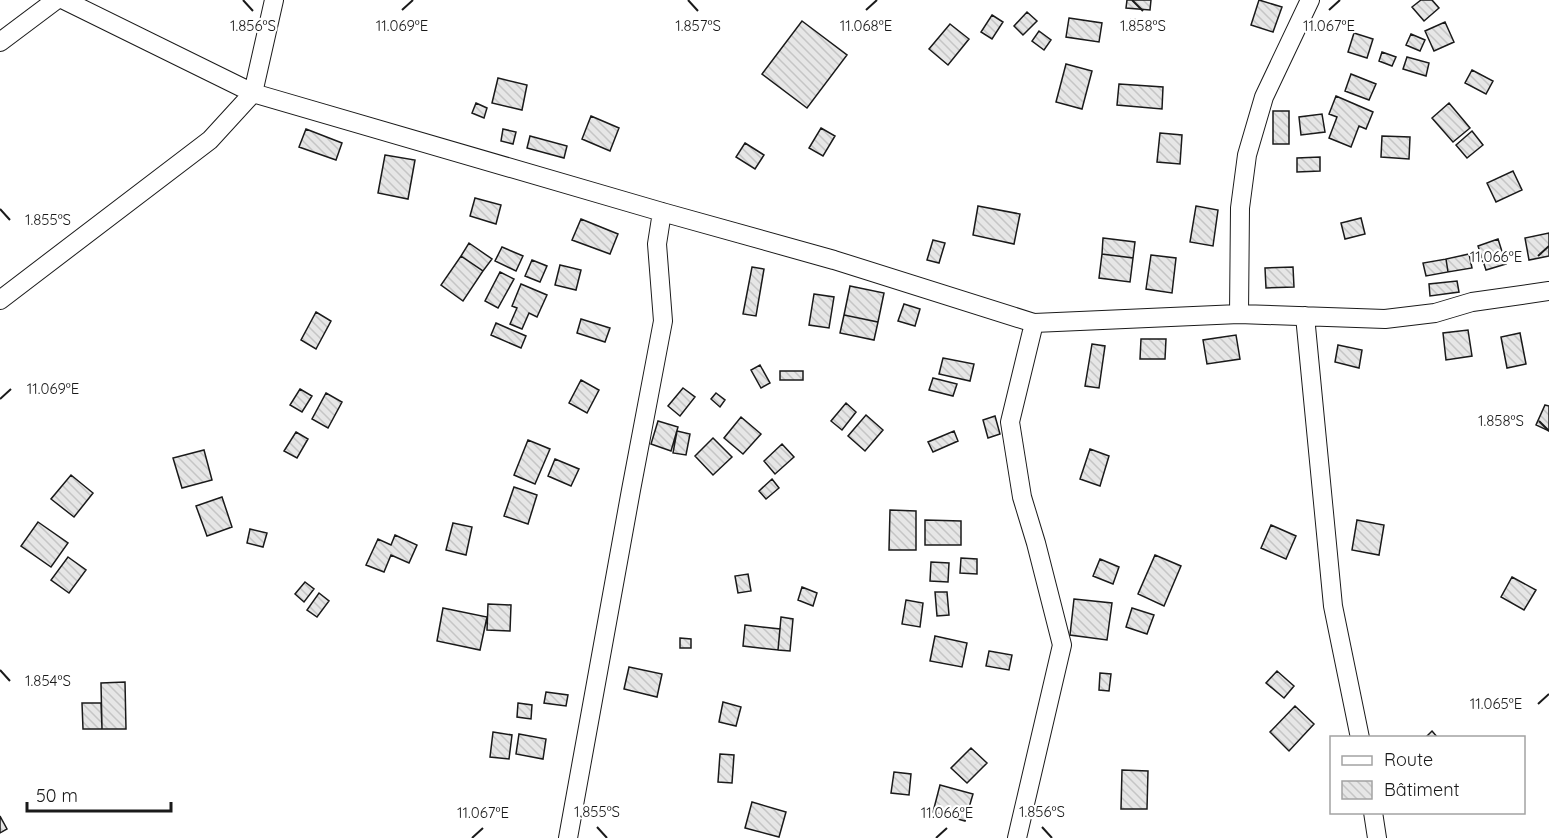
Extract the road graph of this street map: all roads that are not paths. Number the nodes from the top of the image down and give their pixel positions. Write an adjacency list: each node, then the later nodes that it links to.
1 (56, 0): 5 (street)
2 (64, 0): 6 (street)
3 (274, 0): 6 (street)
4 (1310, 0): 10 (street)
5 (0, 42)
6 (253, 93): 7 (street); 9 (street)
7 (662, 212): 12 (street); 15 (street)
8 (1549, 291): 11 (street)
9 (0, 300)
10 (1239, 314): 11 (street); 12 (street)
11 (1305, 316): 13 (street)
12 (1034, 323): 16 (street)
13 (1360, 736)
14 (1373, 814): 17 (street)
15 (568, 838)
16 (1017, 838)
17 (1377, 838)

